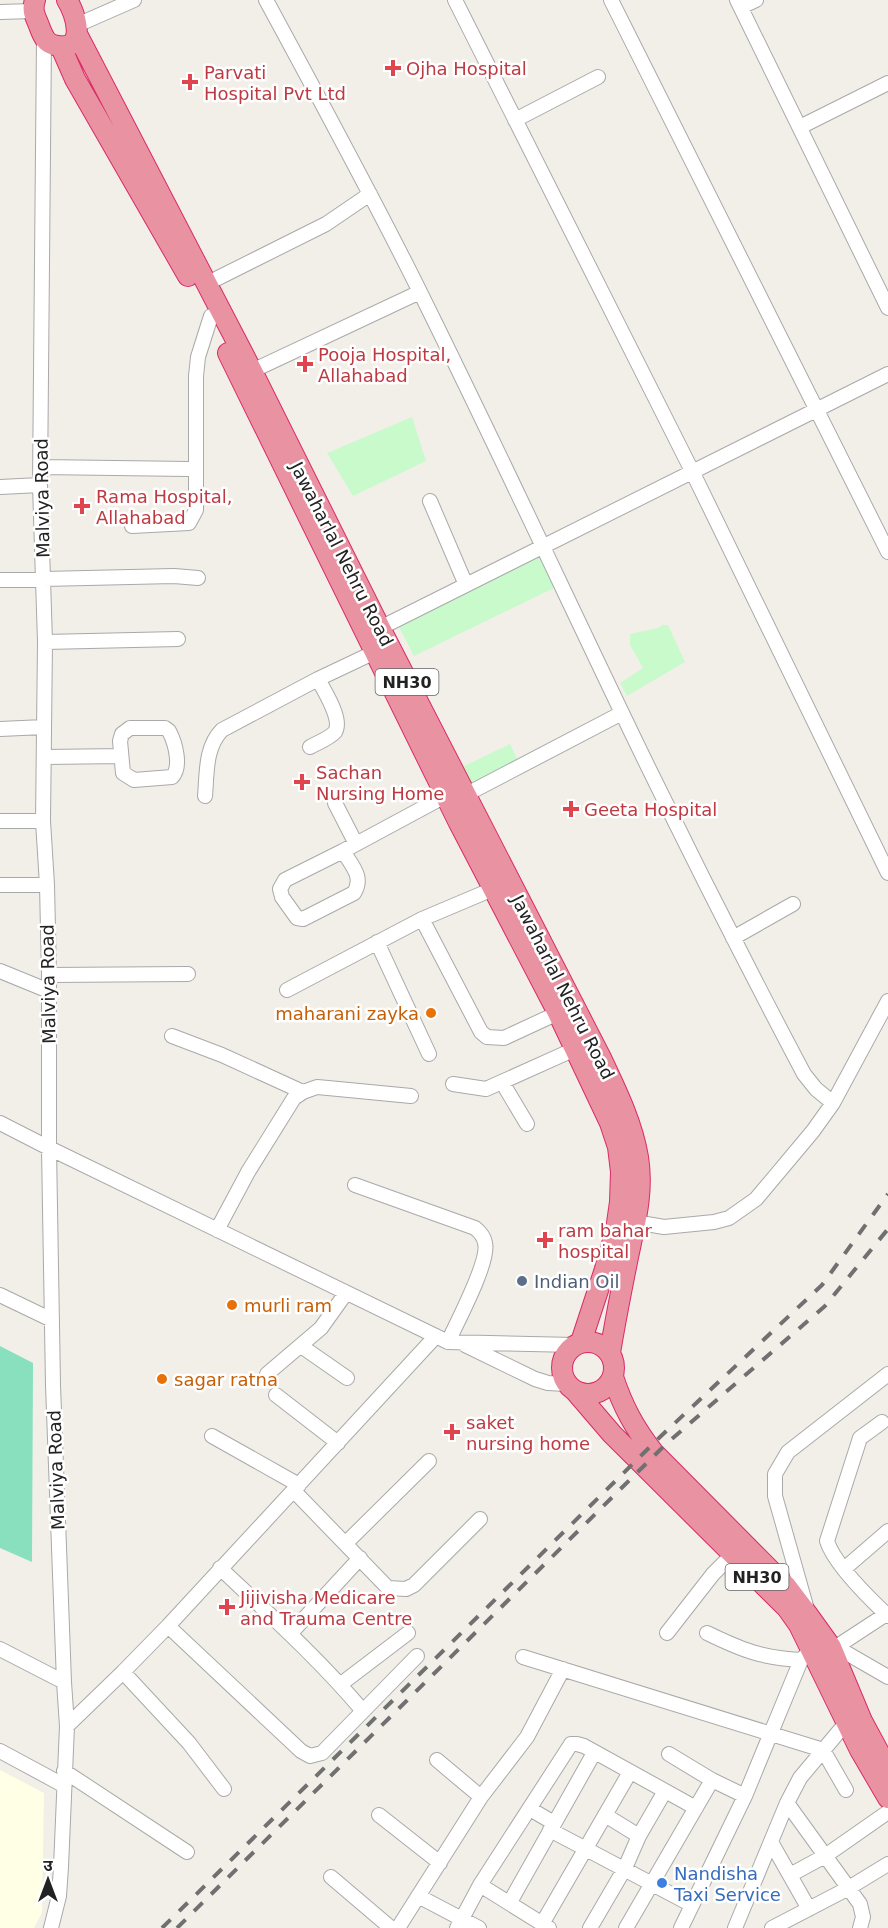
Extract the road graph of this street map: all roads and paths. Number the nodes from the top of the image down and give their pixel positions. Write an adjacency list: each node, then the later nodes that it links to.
1 (67, 0): 10 (highway, Jawaharlal Nehru Road)
2 (134, 0): 10 (street)
3 (267, 0): 16 (street)
4 (455, 0): 14 (street)
5 (611, 0): 23 (street)
6 (756, 0): 7 (street)
7 (739, 4): 15 (street)
8 (33, 5): 9 (street); 11 (highway, Jawaharlal Nehru Road)
9 (0, 12)
10 (77, 30): 11 (highway); 17 (highway, Jawaharlal Nehru Road / NH30)
11 (53, 43): 20 (highway, Jawaharlal Nehru Road / NH30); 24 (street, Malviya Road)
12 (598, 78): 14 (street)
13 (888, 83): 15 (street)
14 (515, 120): 26 (street)
15 (800, 127): 19 (street)
16 (370, 194): 17 (street); 18 (street)
17 (206, 284): 21 (highway, Jawaharlal Nehru Road / NH30)
18 (420, 292): 21 (street); 31 (street)
19 (888, 308)
20 (211, 316): 30 (street); 40 (highway, Jawaharlal Nehru Road / NH30)
21 (252, 371): 37 (highway, Jawaharlal Nehru Road / NH30)
22 (888, 374): 23 (street)
23 (816, 410): 26 (street); 32 (street)
24 (40, 466): 25 (street); 27 (street, Malviya Road)
25 (189, 469)
26 (692, 471): 31 (street); 55 (street)
27 (40, 485): 28 (street); 34 (street, Malviya Road)
28 (0, 487)
29 (430, 501): 36 (street)
30 (132, 526)
31 (543, 545): 36 (street); 42 (street)
32 (888, 552)
33 (198, 578): 34 (street)
34 (43, 579): 35 (street); 39 (street, Malviya Road)
35 (0, 580)
36 (466, 585): 37 (street)
37 (380, 628): 48 (highway, Jawaharlal Nehru Road / NH30)
38 (178, 639): 39 (street)
39 (45, 642): 43 (street, Malviya Road)
40 (375, 652): 41 (street); 48 (highway, Jawaharlal Nehru Road / NH30)
41 (318, 679): 45 (street); 49 (street)
42 (621, 713): 48 (street); 61 (street)
43 (44, 727): 44 (street); 47 (street, Malviya Road)
44 (0, 729)
45 (310, 747)
46 (121, 756): 46 (street); 47 (street)
47 (45, 757): 52 (street, Malviya Road)
48 (456, 795): 53 (street); 58 (highway, Jawaharlal Nehru Road / NH30); 82 (highway, Jawaharlal Nehru Road / NH30)
49 (205, 796)
50 (335, 802): 53 (street)
51 (0, 821): 52 (street)
52 (43, 821): 57 (street, Malviya Road)
53 (356, 844): 54 (street)
54 (343, 851): 54 (street)
55 (888, 873)
56 (0, 885): 57 (street)
57 (47, 885): 65 (street, Malviya Road)
58 (493, 889): 60 (street); 69 (highway, Jawaharlal Nehru Road / NH30)
59 (793, 904): 61 (street)
60 (422, 919): 62 (street); 69 (street)
61 (733, 938): 77 (street)
62 (377, 942): 66 (street); 72 (street)
63 (0, 971): 67 (street)
64 (188, 974): 65 (street)
65 (49, 975): 67 (street, Malviya Road)
66 (287, 990)
67 (49, 991): 80 (street, Malviya Road)
68 (888, 1002): 77 (street)
69 (558, 1013): 71 (highway, Jawaharlal Nehru Road / NH30)
70 (172, 1036): 75 (street)
71 (575, 1049): 73 (street); 82 (highway, Jawaharlal Nehru Road / NH30)
72 (429, 1054)
73 (502, 1082): 74 (street); 79 (street)
74 (453, 1084)
75 (303, 1092): 76 (street); 83 (street)
76 (411, 1096)
77 (833, 1103): 82 (street)
78 (0, 1123): 80 (street)
79 (527, 1124)
80 (49, 1148): 83 (street); 86 (street, Malviya Road)
81 (356, 1185): 87 (street)
82 (627, 1221): 88 (highway, Jawaharlal Nehru Road / NH30); 90 (highway, Jawaharlal Nehru Road / NH30)
83 (217, 1230): 84 (street)
84 (346, 1293): 87 (street); 89 (street)
85 (0, 1295): 86 (street)
86 (52, 1320): 123 (street, Malviya Road)
87 (448, 1341): 88 (street); 95 (street); 99 (street)
88 (578, 1344): 90 (highway); 95 (highway, Jawaharlal Nehru Road / NH30)
89 (301, 1346): 91 (street); 94 (street)
90 (610, 1353): 93 (highway, Jawaharlal Nehru Road / NH30)
91 (267, 1374)
92 (888, 1374): 109 (street)
93 (613, 1377): 95 (highway); 109 (highway, Jawaharlal Nehru Road / NH30)
94 (347, 1378)
95 (571, 1388): 105 (highway, Jawaharlal Nehru Road / NH30)
96 (276, 1395): 99 (street)
97 (882, 1422): 108 (street)
98 (212, 1436): 101 (street)
99 (338, 1443): 101 (street)
100 (429, 1461): 104 (street)
101 (297, 1488): 104 (street); 107 (street)
102 (480, 1520): 106 (street)
103 (888, 1531): 108 (street)
104 (346, 1543): 106 (street)
105 (733, 1554): 113 (street); 117 (highway, Jawaharlal Nehru Road / NH30)
106 (360, 1558): 115 (street)
107 (220, 1568): 111 (street); 115 (street)
108 (844, 1569): 110 (street)
109 (808, 1615): 117 (highway, Jawaharlal Nehru Road / NH30)
110 (887, 1615): 117 (street)
111 (168, 1626): 121 (street); 125 (street)
112 (408, 1633): 124 (street)
113 (667, 1633)
114 (707, 1633): 117 (street)
115 (290, 1634): 124 (street)
116 (0, 1648): 123 (street)
117 (820, 1651): 122 (street); 126 (highway, Jawaharlal Nehru Road / NH30); 128 (street); 134 (highway, Jawaharlal Nehru Road / NH30)
118 (417, 1656): 125 (street)
119 (523, 1657): 120 (street)
120 (563, 1669): 128 (street); 142 (street)
121 (123, 1672): 127 (street); 138 (street)
122 (888, 1677)
123 (63, 1682): 127 (street, Malviya Road)
124 (340, 1684): 125 (street)
125 (363, 1711)
126 (846, 1723): 129 (street); 143 (highway, Jawaharlal Nehru Road / NH30)
127 (67, 1726): 136 (street, Malviya Road)
128 (770, 1733): 129 (street); 141 (street)
129 (823, 1750): 140 (street); 144 (street)
130 (0, 1751): 136 (street)
131 (594, 1753): 135 (street); 146 (street); 150 (street)
132 (669, 1754): 137 (street)
133 (437, 1760): 142 (street)
134 (888, 1769)
135 (630, 1772): 139 (street); 149 (street)
136 (64, 1778): 154 (street); 170 (street, Malviya Road)
137 (712, 1780): 141 (street); 145 (street)
138 (224, 1789)
139 (665, 1791): 145 (street); 151 (street)
140 (846, 1791)
141 (745, 1796): 166 (street)
142 (482, 1797): 156 (street)
143 (888, 1798)
144 (787, 1803): 152 (street); 155 (street)
145 (696, 1808): 161 (street)
146 (530, 1809): 150 (street); 162 (street)
147 (888, 1812): 155 (street)
148 (379, 1815): 156 (street)
149 (605, 1815): 151 (street); 153 (street)
150 (553, 1826): 153 (street); 165 (street)
151 (639, 1836): 158 (street)
152 (771, 1842): 159 (street); 177 (street)
153 (586, 1848): 158 (street); 169 (street)
154 (187, 1852)
155 (825, 1857): 159 (street); 163 (street)
156 (440, 1863): 164 (street)
157 (888, 1864): 163 (street)
158 (625, 1868): 161 (street); 174 (street)
159 (790, 1875): 167 (street)
160 (330, 1877): 171 (street)
161 (652, 1883): 166 (street); 175 (street)
162 (480, 1885): 165 (street); 168 (street)
163 (847, 1889): 167 (street); 179 (street)
164 (418, 1896): 168 (street); 172 (street)
165 (510, 1902): 169 (street)
166 (692, 1905): 176 (street)
167 (809, 1909): 178 (street)
168 (460, 1924): 173 (street)
169 (546, 1926)
170 (51, 1928)
171 (391, 1928)
172 (398, 1928)
173 (479, 1928)
174 (590, 1928)
175 (626, 1928)
176 (681, 1928)
177 (735, 1928)
178 (772, 1928)
179 (860, 1928)

